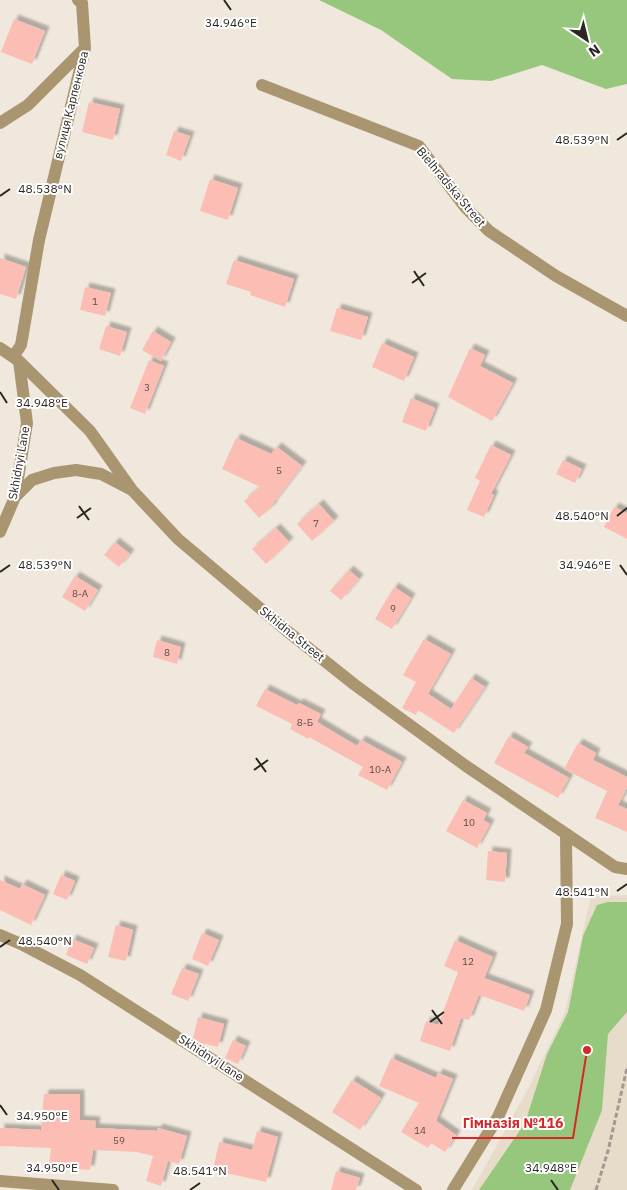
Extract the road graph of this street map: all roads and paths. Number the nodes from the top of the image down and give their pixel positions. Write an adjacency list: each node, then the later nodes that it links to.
1 (78, 0): 2 (street, вулиця Карпенкова)
2 (85, 48): 4 (street); 7 (street, вулиця Карпенкова)
3 (262, 86): 5 (street, Bielhradska Street)
4 (0, 123)
5 (627, 316)
6 (0, 348): 7 (street, Skhidna Street)
7 (16, 359): 8 (street, Skhidna Street); 9 (street, Skhidnyi Lane)
8 (132, 490): 9 (street); 11 (street, Skhidna Street)
9 (15, 497): 10 (street, Skhidnyi Lane)
10 (0, 532)
11 (566, 835): 12 (street, Skhidna Street); 18 (street)
12 (627, 869)
13 (0, 934): 17 (street, Skhidnyi Lane)
14 (627, 1068): 19 (path)
15 (0, 1180): 16 (street)
16 (113, 1190)
17 (416, 1190)
18 (453, 1190)
19 (596, 1190)

